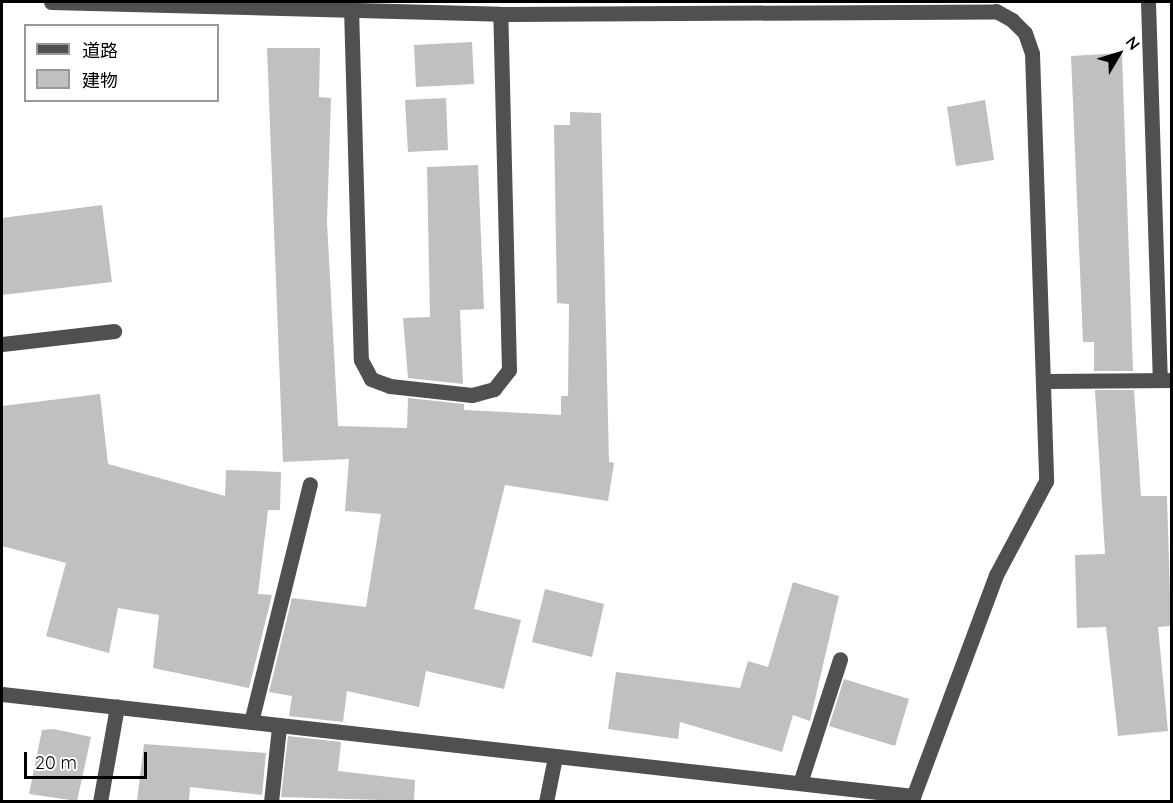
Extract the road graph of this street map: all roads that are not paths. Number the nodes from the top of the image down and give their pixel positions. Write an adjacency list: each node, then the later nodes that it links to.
1 (51, 2): 3 (street)
2 (1148, 2): 7 (street)
3 (351, 8): 4 (street); 4 (street)
4 (500, 14): 8 (street)
5 (114, 331): 6 (street)
6 (2, 344)
7 (1166, 380): 8 (street)
8 (1047, 381): 17 (street)
9 (310, 484): 13 (street)
10 (840, 659): 16 (street)
11 (2, 694): 12 (street)
12 (117, 707): 13 (street); 18 (street)
13 (251, 722): 14 (street)
14 (279, 727): 15 (street); 19 (street)
15 (555, 758): 16 (street); 20 (street)
16 (801, 780): 17 (street)
17 (912, 799)
18 (100, 801)
19 (271, 801)
20 (546, 801)

